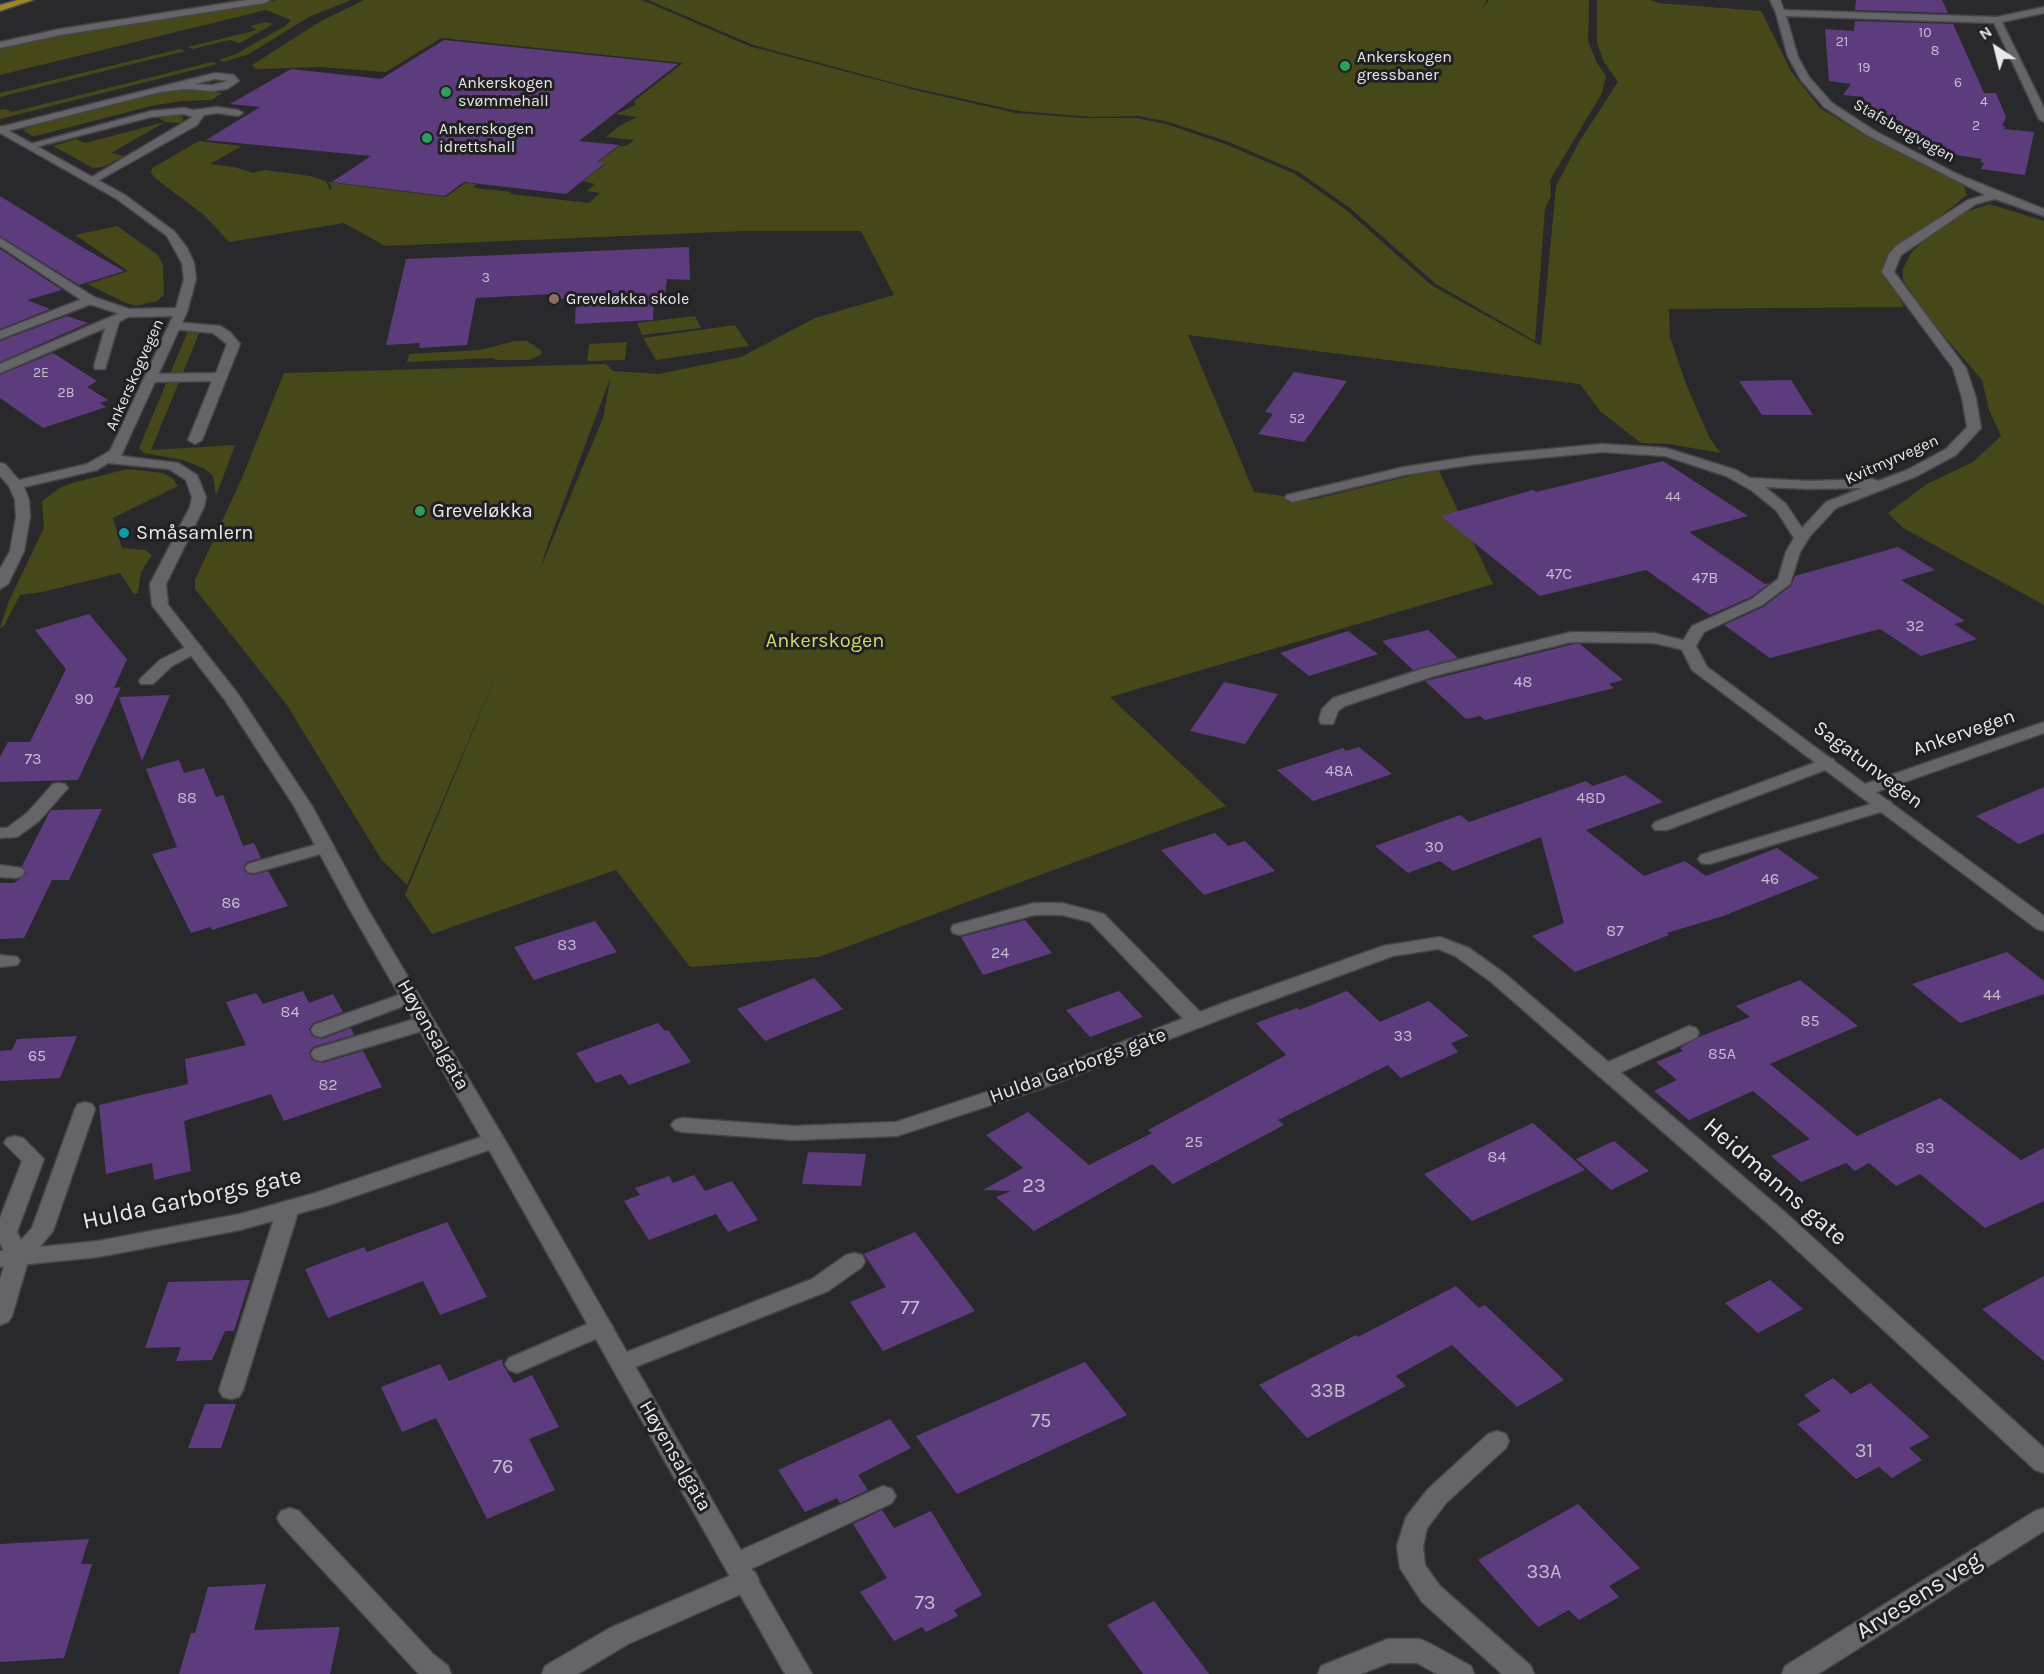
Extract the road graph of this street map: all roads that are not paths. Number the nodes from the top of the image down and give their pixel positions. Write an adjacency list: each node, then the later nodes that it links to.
1 (28, 0): 4 (main road)
2 (265, 0): 8 (street)
3 (1775, 0): 6 (street, Stafsbergvegen)
4 (0, 8)
5 (2044, 10): 7 (street)
6 (1781, 13): 7 (street); 18 (street, Stafsbergvegen)
7 (1997, 20): 9 (street)
8 (0, 45)
9 (2030, 88): 11 (street); 14 (street)
10 (160, 89): 10 (street); 15 (street)
11 (2044, 89)
12 (195, 113): 13 (street); 16 (street); 17 (street)
13 (238, 113)
14 (2043, 113)
15 (1, 129): 16 (street, Ankerskogvegen)
16 (32, 145): 17 (street, Ankerskogvegen)
17 (94, 180): 23 (street, Ankerskogvegen)
18 (1995, 195): 19 (street, Stafsbergvegen); 35 (street, Kvitmyrvegen)
19 (2044, 213)
20 (0, 241): 21 (street, Ankerskogvegen)
21 (90, 300): 22 (street, Ankerskogvegen); 26 (street)
22 (129, 312): 23 (street, Ankerskogvegen); 24 (street)
23 (181, 312): 25 (street, Ankerskogvegen)
24 (114, 319): 27 (street); 28 (street)
25 (175, 326): 29 (street); 30 (street, Ankerskogvegen)
26 (0, 335)
27 (100, 366)
28 (0, 369)
29 (221, 377): 30 (street); 31 (street)
30 (152, 378): 32 (street, Ankerskogvegen)
31 (195, 440)
32 (108, 459): 36 (street, Ankerskogvegen); 41 (street, Høyensalgata)
33 (0, 467): 36 (street)
34 (1744, 481): 35 (street); 37 (street); 38 (street)
35 (1886, 483): 38 (street, Kvitmyrvegen)
36 (16, 486): 39 (street)
37 (1292, 498)
38 (1801, 538): 40 (street, Kvitmyrvegen)
39 (0, 584)
40 (1688, 646): 43 (street); 45 (street, Sagatunvegen)
41 (194, 648): 42 (street); 51 (street, Høyensalgata)
42 (147, 681)
43 (1327, 720)
44 (2044, 727): 47 (street, Ankervegen)
45 (1827, 763): 47 (street, Sagatunvegen); 49 (street)
46 (59, 788): 50 (street)
47 (1864, 790): 48 (street, Sagatunvegen)
48 (1884, 805): 52 (street); 54 (street, Sagatunvegen)
49 (1661, 826)
50 (0, 833)
51 (325, 847): 53 (street); 57 (street, Høyensalgata)
52 (1707, 859)
53 (254, 868)
54 (2044, 926)
55 (960, 929): 58 (street)
56 (1462, 952): 58 (street, Hulda Garborgs gate); 63 (street, Heidmanns gate)
57 (410, 997): 59 (street, Høyensalgata); 60 (street)
58 (1197, 1021): 65 (street, Hulda Garborgs gate)
59 (426, 1023): 62 (street); 66 (street, Høyensalgata)
60 (321, 1030)
61 (1689, 1033): 63 (street)
62 (321, 1054)
63 (1606, 1071): 77 (street, Heidmanns gate)
64 (85, 1109): 69 (street)
65 (682, 1125)
66 (494, 1140): 68 (street, Hulda Garborgs gate); 72 (street, Høyensalgata)
67 (15, 1143): 69 (street)
68 (288, 1209): 69 (street, Hulda Garborgs gate); 75 (street)
69 (9, 1259): 71 (street)
70 (854, 1262): 73 (street)
71 (0, 1316)
72 (601, 1327): 73 (street, Høyensalgata); 74 (street)
73 (622, 1363): 81 (street, Høyensalgata)
74 (517, 1365)
75 (231, 1390)
76 (1497, 1441): 87 (street)
77 (2044, 1463)
78 (883, 1496): 81 (street)
79 (290, 1518): 82 (street)
80 (2044, 1518): 88 (street, Arvesens veg)
81 (742, 1572): 83 (street); 84 (street, Høyensalgata)
82 (438, 1674)
83 (555, 1674)
84 (799, 1674)
85 (1331, 1674): 86 (street)
86 (1461, 1674)
87 (1521, 1674)
88 (1795, 1674)

